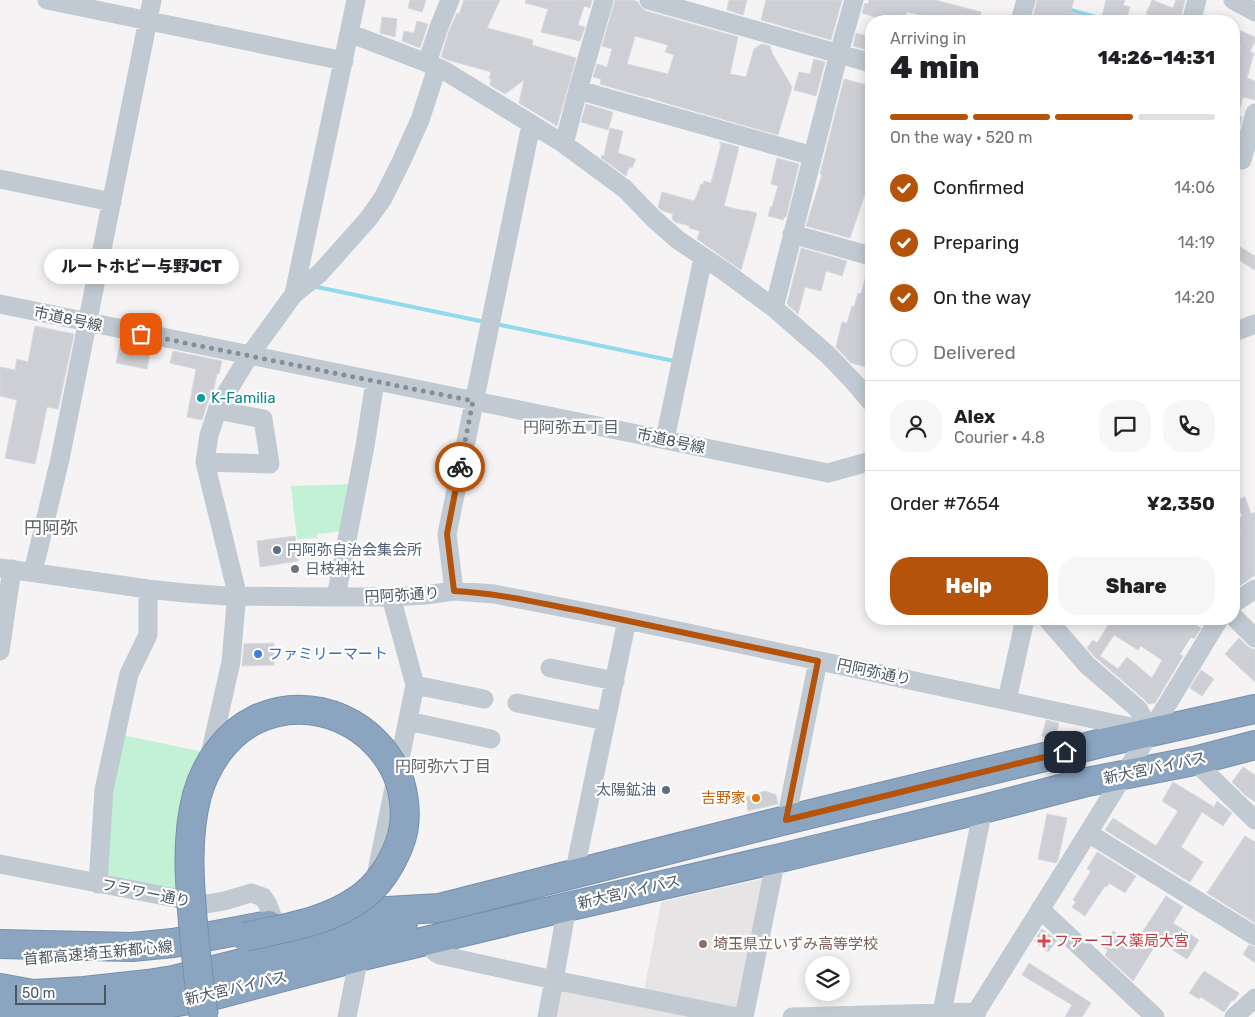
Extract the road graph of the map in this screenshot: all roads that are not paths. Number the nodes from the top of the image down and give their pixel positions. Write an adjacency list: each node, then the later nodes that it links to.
1 (47, 0): 14 (street)
2 (152, 0): 14 (street)
3 (356, 0): 15 (street)
4 (450, 0): 19 (street)
5 (604, 0): 20 (street)
6 (649, 0): 16 (street)
7 (854, 0): 16 (street)
8 (1026, 0): 12 (street)
9 (1198, 0): 13 (street)
10 (1233, 0): 11 (street)
11 (1255, 12)
12 (1022, 15)
13 (1193, 15)
14 (148, 20): 17 (street); 27 (street)
15 (349, 33): 17 (street); 19 (street)
16 (839, 53): 18 (street); 24 (street)
17 (344, 60): 31 (street)
18 (865, 60)
19 (432, 66): 22 (street); 31 (street)
20 (578, 90): 23 (street); 24 (street)
21 (1255, 113): 25 (street)
22 (531, 125): 23 (street); 40 (street)
23 (564, 144): 30 (street)
24 (813, 156): 28 (street)
25 (1244, 160)
26 (0, 179): 27 (street)
27 (112, 202): 34 (street)
28 (792, 234): 29 (street); 33 (street)
29 (865, 254)
30 (703, 258): 33 (street); 42 (street)
31 (294, 294): 37 (street)
32 (0, 304): 34 (street, 市道8号線)
33 (774, 308): 39 (street)
34 (87, 323): 37 (street, 市道8号線); 46 (street)
35 (1255, 324): 36 (street)
36 (1240, 330)
37 (249, 356): 38 (street, 市道8号線); 41 (street)
38 (375, 381): 40 (street, 市道8号線); 52 (street)
39 (865, 395)
40 (473, 401): 42 (street, 市道8号線); 49 (street)
41 (218, 410): 43 (street); 43 (street)
42 (665, 439): 44 (street, 市道8号線)
43 (205, 462): 50 (street)
44 (865, 463)
45 (6, 568): 46 (street, 円阿弥通り); 60 (street)
46 (33, 572): 47 (street, 円阿弥通り)
47 (148, 589): 50 (street, 円阿弥通り); 83 (street)
48 (1255, 589): 53 (street)
49 (454, 591): 51 (street, 円阿弥通り); 54 (street, 円阿弥通り)
50 (236, 596): 52 (street, 円阿弥通り); 84 (street)
51 (391, 596): 52 (street, 円阿弥通り); 64 (street)
52 (336, 597)
53 (1240, 599)
54 (628, 620): 61 (street, 円阿弥通り); 63 (street)
55 (1240, 623): 59 (street)
56 (1024, 625): 66 (street)
57 (1052, 625): 71 (street)
58 (1215, 625): 71 (street)
59 (1255, 638)
60 (0, 651)
61 (818, 661): 66 (street, 円阿弥通り); 77 (street)
62 (550, 668): 63 (street)
63 (615, 681): 70 (street)
64 (415, 685): 65 (street); 69 (street)
65 (484, 699)
66 (1007, 700): 71 (street, 円阿弥通り)
67 (518, 703): 70 (street)
68 (1255, 709): 71 (highway, 新大宮バイパス)
69 (408, 721): 72 (street); 88 (street)
70 (606, 721): 82 (street)
71 (1151, 732): 75 (street); 77 (highway, 新大宮バイパス)
72 (491, 739)
73 (1255, 745): 74 (highway, 新大宮バイパス)
74 (1194, 760): 75 (highway, 新大宮バイパス); 78 (street)
75 (1123, 776): 76 (highway, 新大宮バイパス); 79 (street)
76 (983, 809): 80 (highway, 新大宮バイパス); 100 (street)
77 (786, 820): 82 (highway, 新大宮バイパス)
78 (1255, 820)
79 (1088, 833): 87 (street); 90 (street)
80 (776, 859): 85 (highway, 新大宮バイパス); 106 (street)
81 (0, 864): 83 (street, フラワー通り)
82 (574, 874): 86 (highway, 新大宮バイパス)
83 (98, 884): 84 (street, フラワー通り)
84 (180, 899): 89 (street, フラワー通り)
85 (567, 907): 91 (highway, 新大宮バイパス); 95 (street)
86 (439, 908): 88 (highway, 新大宮バイパス); 97 (highway)
87 (1040, 909): 101 (street); 108 (street)
88 (371, 912): 89 (highway, 新大宮バイパス)
89 (275, 924): 92 (highway, 新大宮バイパス)
90 (1255, 936)
91 (430, 940): 93 (highway, 新大宮バイパス); 95 (street)
92 (0, 944)
93 (360, 957): 99 (highway, 新大宮バイパス); 103 (street)
94 (0, 960): 102 (highway, 首都高速埼玉新都心線, bridge)
95 (554, 980): 104 (street); 105 (street)
96 (0, 988): 97 (highway)
97 (33, 994): 99 (highway)
98 (1255, 998): 109 (street)
99 (3, 1009)
100 (942, 1012): 101 (street); 107 (street)
101 (975, 1014)
102 (204, 1017)
103 (347, 1017)
104 (547, 1017)
105 (737, 1017)
106 (744, 1017)
107 (792, 1017)
108 (1155, 1017)
109 (1234, 1017)

